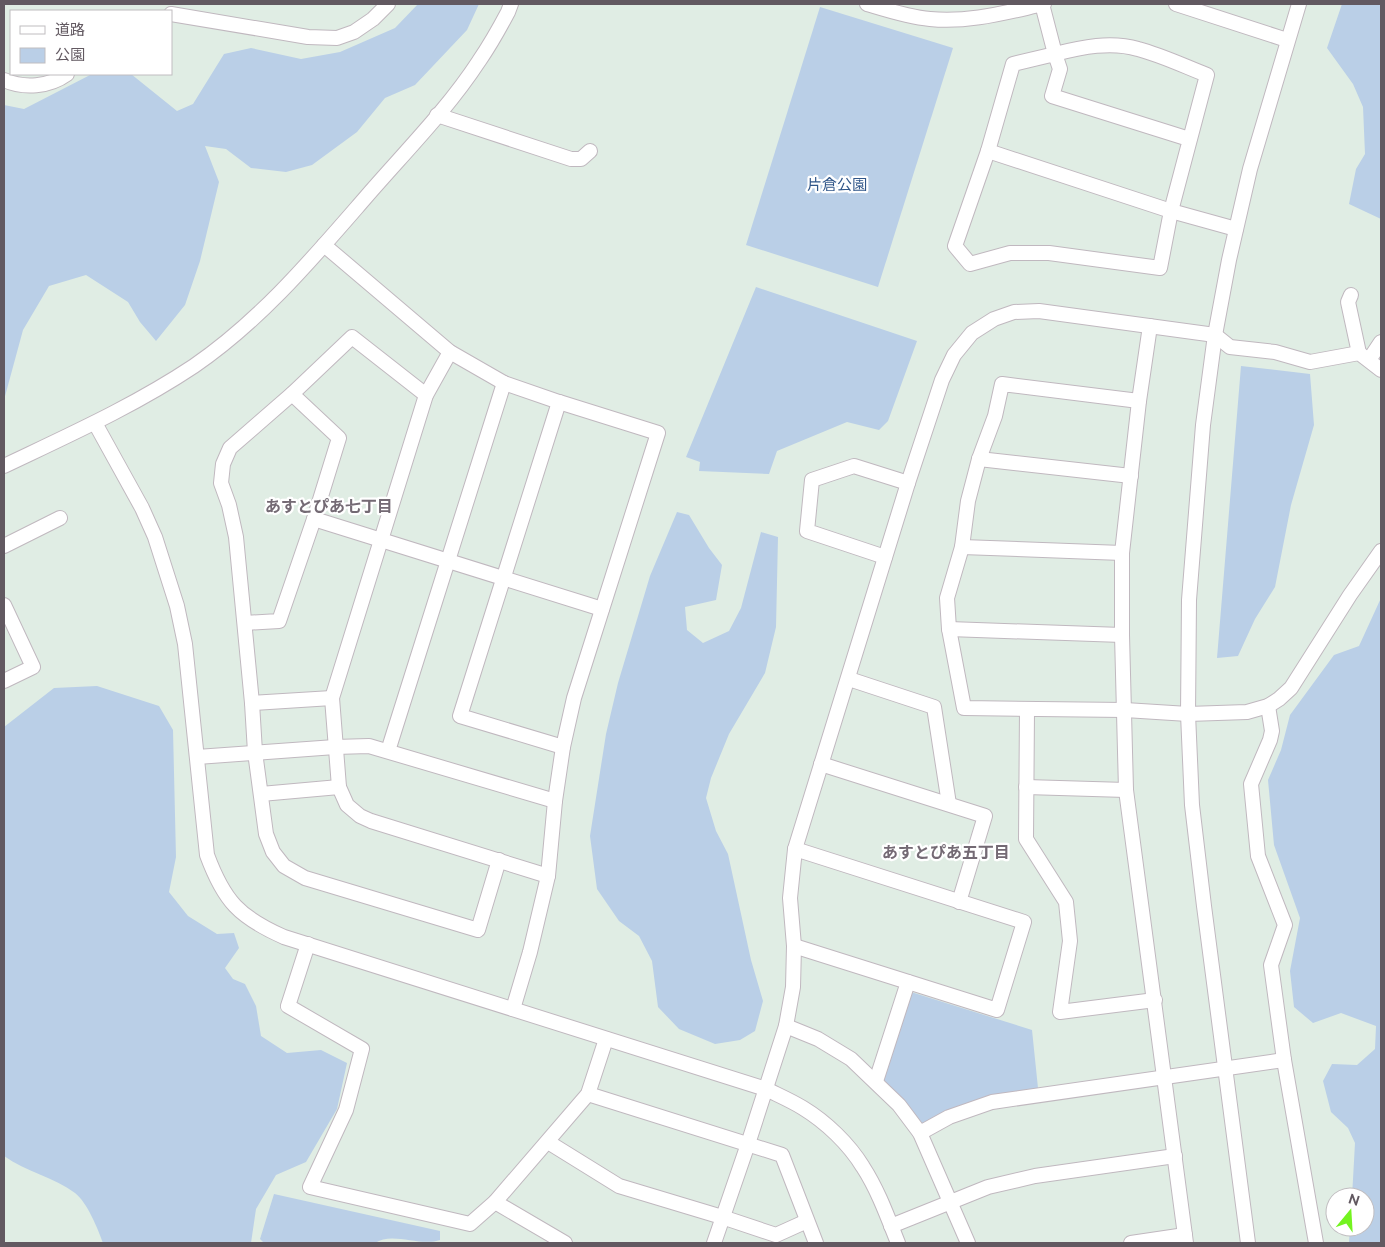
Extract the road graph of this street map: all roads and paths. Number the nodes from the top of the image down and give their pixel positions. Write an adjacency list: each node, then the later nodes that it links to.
1 (388, 4): 7 (street)
2 (511, 4): 12 (street)
3 (867, 4): 4 (street)
4 (1043, 4): 9 (street)
5 (1176, 4): 8 (street)
6 (1298, 4): 8 (street)
7 (172, 14)
8 (1287, 40): 17 (street)
9 (1055, 54): 13 (street); 13 (street); 15 (street)
10 (66, 75): 11 (street)
11 (4, 80)
12 (437, 115): 14 (street); 18 (street)
13 (1188, 140): 16 (street)
14 (590, 151)
15 (988, 151): 16 (street); 16 (street)
16 (1170, 211): 17 (street)
17 (1236, 229): 21 (street)
18 (324, 245): 23 (street); 31 (street)
19 (1351, 295): 24 (street)
20 (1150, 326): 21 (street); 29 (street); 35 (street)
21 (1215, 336): 24 (street); 58 (street)
22 (1381, 342): 24 (street)
23 (450, 352): 26 (street); 28 (street)
24 (1364, 356): 25 (street)
25 (1381, 370)
26 (504, 383): 30 (street); 44 (street)
27 (292, 394): 28 (street); 37 (street); 48 (street)
28 (426, 395): 38 (street)
29 (1139, 401): 32 (street); 34 (street)
30 (559, 402): 45 (street); 47 (street)
31 (94, 423): 33 (street); 63 (street)
32 (979, 459): 34 (street); 40 (street)
33 (4, 466)
34 (1131, 476): 42 (street)
35 (908, 484): 43 (street); 43 (street)
36 (60, 518): 39 (street)
37 (314, 519): 38 (street); 48 (street)
38 (380, 539): 44 (street); 53 (street)
39 (4, 546)
40 (962, 547): 42 (street); 49 (street)
41 (1381, 551): 55 (street)
42 (1122, 553): 50 (street)
43 (885, 557): 51 (street)
44 (447, 559): 45 (street); 62 (street)
45 (503, 577): 47 (street); 60 (street)
46 (4, 605): 52 (street)
47 (602, 609): 60 (street)
48 (245, 623): 54 (street)
49 (948, 629): 50 (street); 56 (street)
50 (1122, 635): 57 (street)
51 (848, 679): 64 (street); 70 (street)
52 (4, 681)
53 (332, 698): 54 (street); 59 (street)
54 (252, 703): 61 (street)
55 (1268, 706): 58 (street); 82 (street)
56 (1026, 710): 57 (street); 66 (street)
57 (1125, 710): 58 (street); 67 (street)
58 (1188, 714): 83 (street)
59 (335, 747): 61 (street); 62 (street); 65 (street)
60 (563, 747): 69 (street)
61 (256, 752): 63 (street); 68 (street)
62 (388, 752): 69 (street)
63 (197, 757): 75 (street)
64 (822, 764): 70 (street); 71 (street)
65 (339, 787): 68 (street); 72 (street)
66 (1026, 787): 67 (street); 78 (street)
67 (1126, 790): 78 (street)
68 (260, 794): 72 (street)
69 (555, 800): 73 (street)
70 (949, 804): 74 (street)
71 (795, 849): 74 (street); 76 (street)
72 (498, 860): 73 (street)
73 (548, 876): 79 (street)
74 (959, 902): 77 (street)
75 (308, 944): 79 (street); 92 (street)
76 (794, 946): 77 (street); 80 (street)
77 (908, 982): 85 (street)
78 (1155, 1000): 84 (street)
79 (514, 1009): 81 (street)
80 (786, 1026): 85 (street); 86 (street)
81 (606, 1039): 86 (street); 87 (street)
82 (1284, 1060): 83 (street); 105 (street)
83 (1225, 1068): 84 (street); 104 (street)
84 (1165, 1078): 88 (street); 91 (street)
85 (876, 1081): 88 (street)
86 (766, 1089): 90 (street); 96 (street)
87 (588, 1094): 89 (street); 90 (street)
88 (920, 1133): 93 (street)
89 (548, 1142): 92 (street); 94 (street)
90 (748, 1144): 94 (street); 95 (street)
91 (1175, 1156): 93 (street); 97 (street)
92 (495, 1202): 98 (street)
93 (951, 1202): 96 (street); 102 (street)
94 (722, 1217): 95 (street); 99 (street)
95 (807, 1221): 100 (street)
96 (891, 1226): 101 (street)
97 (1185, 1239): 103 (street)
98 (565, 1243)
99 (714, 1243)
100 (816, 1243)
101 (898, 1243)
102 (968, 1243)
103 (1132, 1243)
104 (1248, 1243)
105 (1316, 1243)

